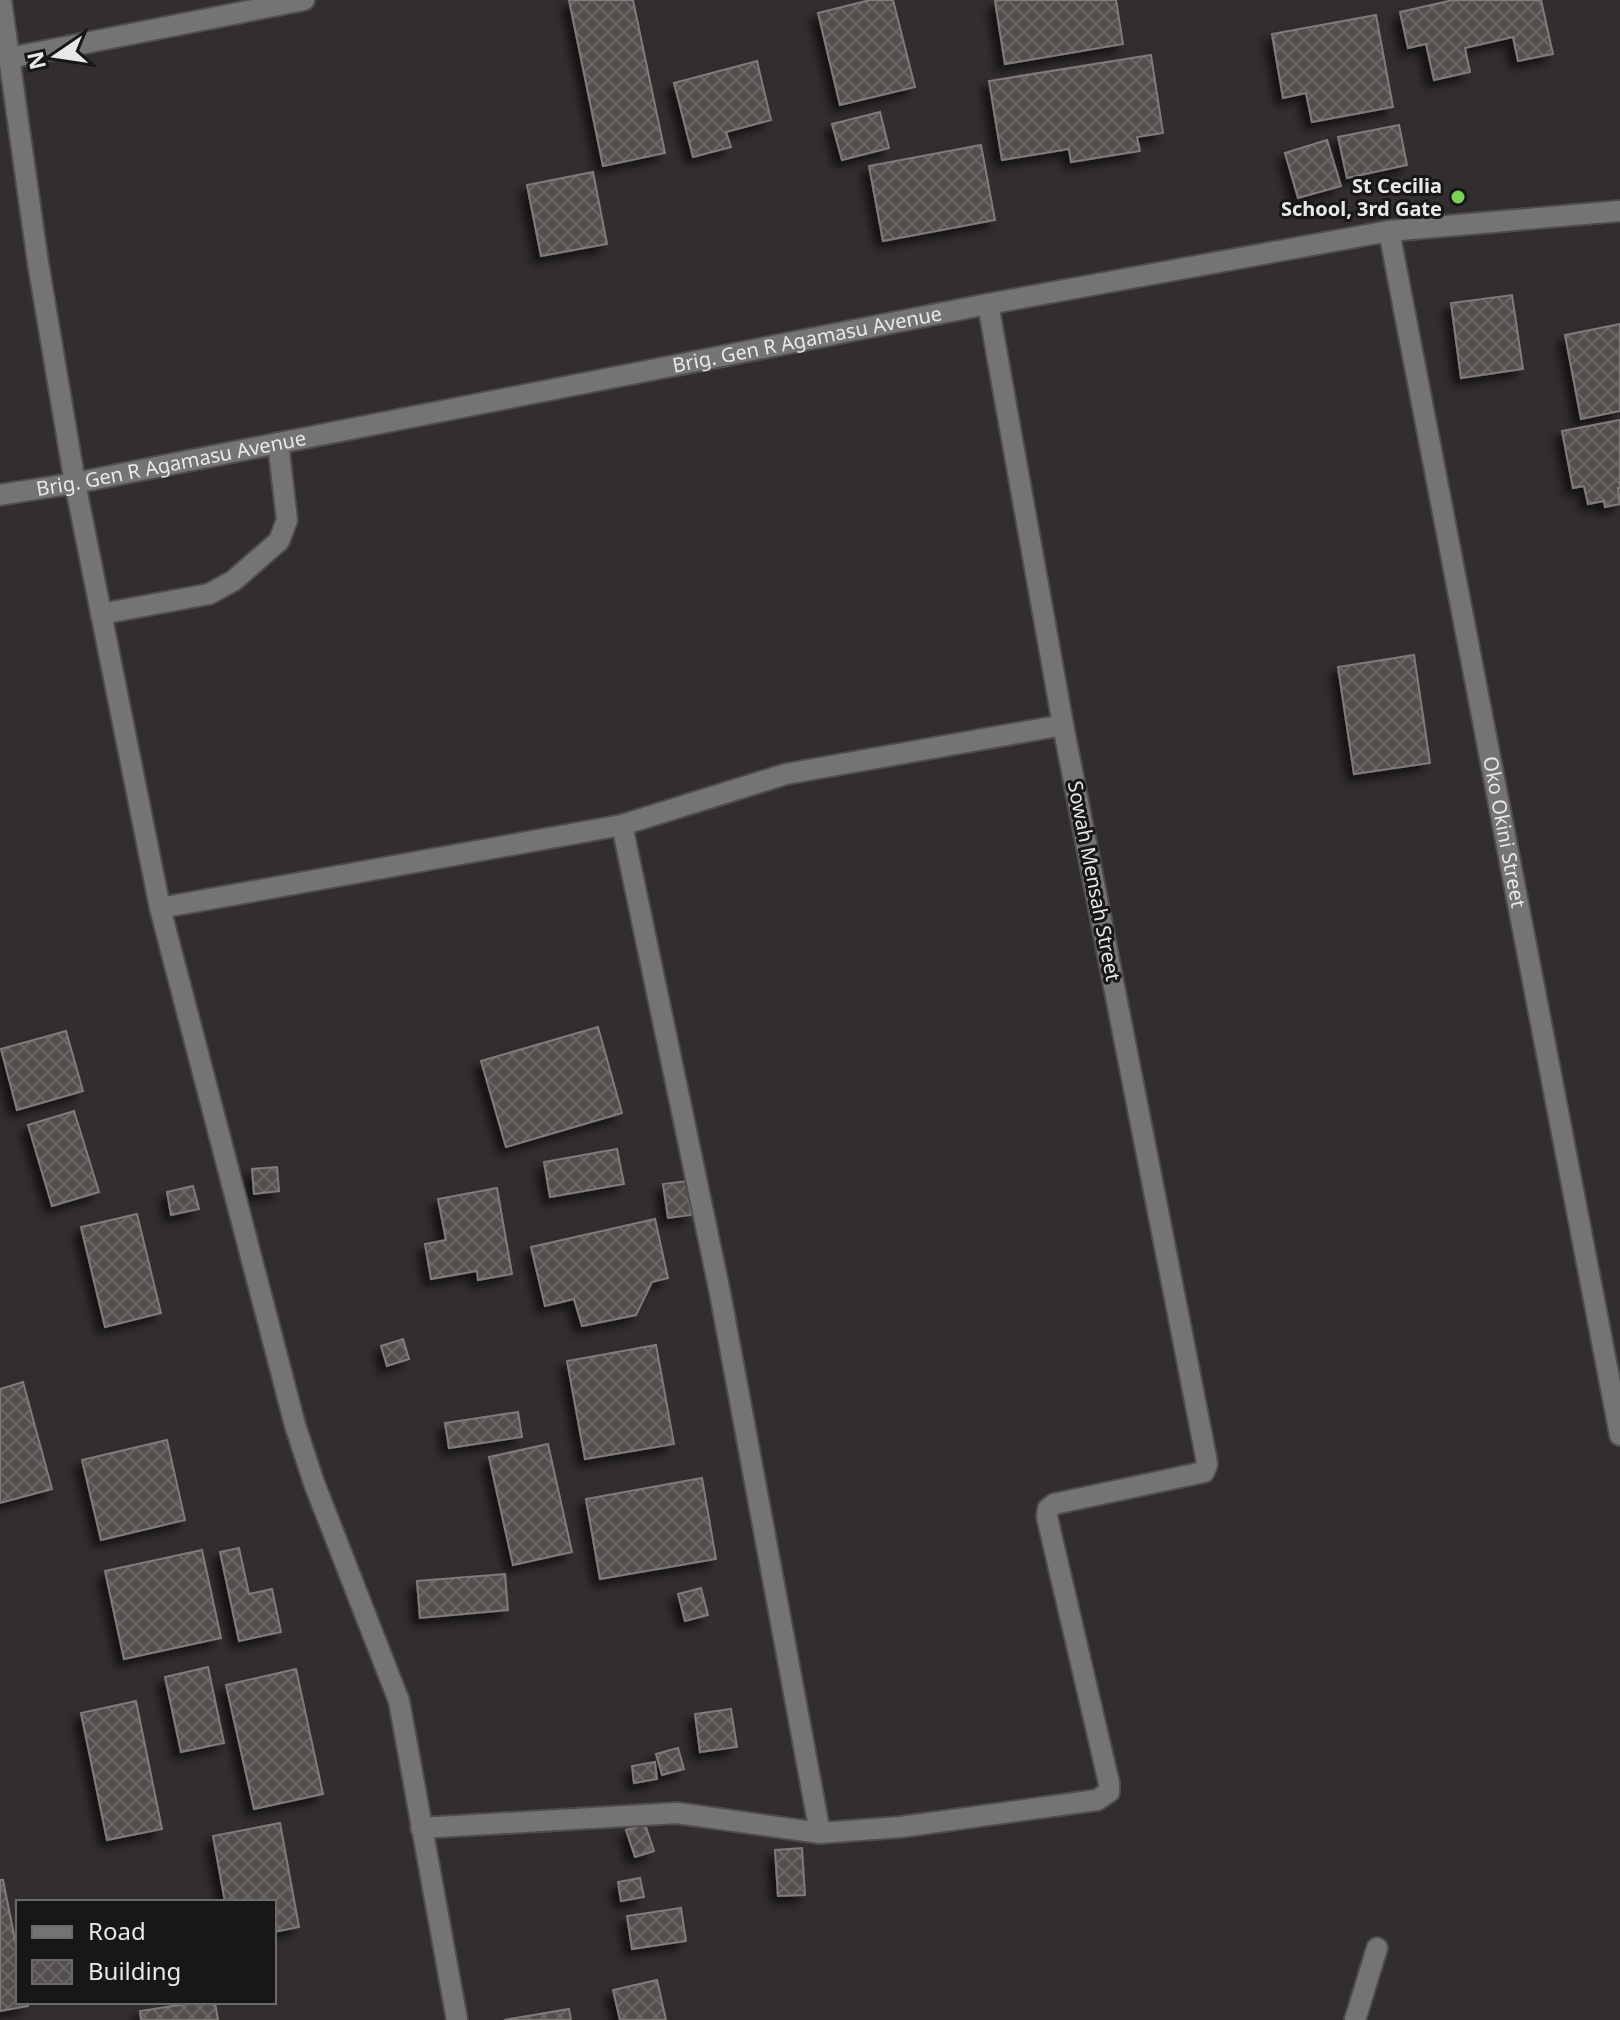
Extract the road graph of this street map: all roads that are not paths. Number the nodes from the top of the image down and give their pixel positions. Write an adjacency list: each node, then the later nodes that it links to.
1 (1, 0): 3 (street)
2 (304, 0): 3 (street)
3 (9, 58): 8 (street)
4 (1620, 211): 5 (street, Brig. Gen R Agamasu Avenue)
5 (1389, 231): 6 (street, Brig. Gen R Agamasu Avenue); 14 (street, Oko Okini Street)
6 (988, 304): 7 (street, Brig. Gen R Agamasu Avenue); 11 (street, Sowah Mensah Street)
7 (278, 443): 8 (street, Brig. Gen R Agamasu Avenue); 10 (street)
8 (75, 483): 9 (street, Brig. Gen R Agamasu Avenue); 10 (street)
9 (0, 495)
10 (101, 614): 13 (street)
11 (1063, 725): 12 (street); 16 (street, Sowah Mensah Street)
12 (622, 825): 13 (street); 16 (street)
13 (160, 908): 15 (street)
14 (1620, 1435)
15 (421, 1828): 16 (street); 18 (street)
16 (820, 1833)
17 (1377, 1948): 19 (street)
18 (457, 2020)
19 (1355, 2020)

